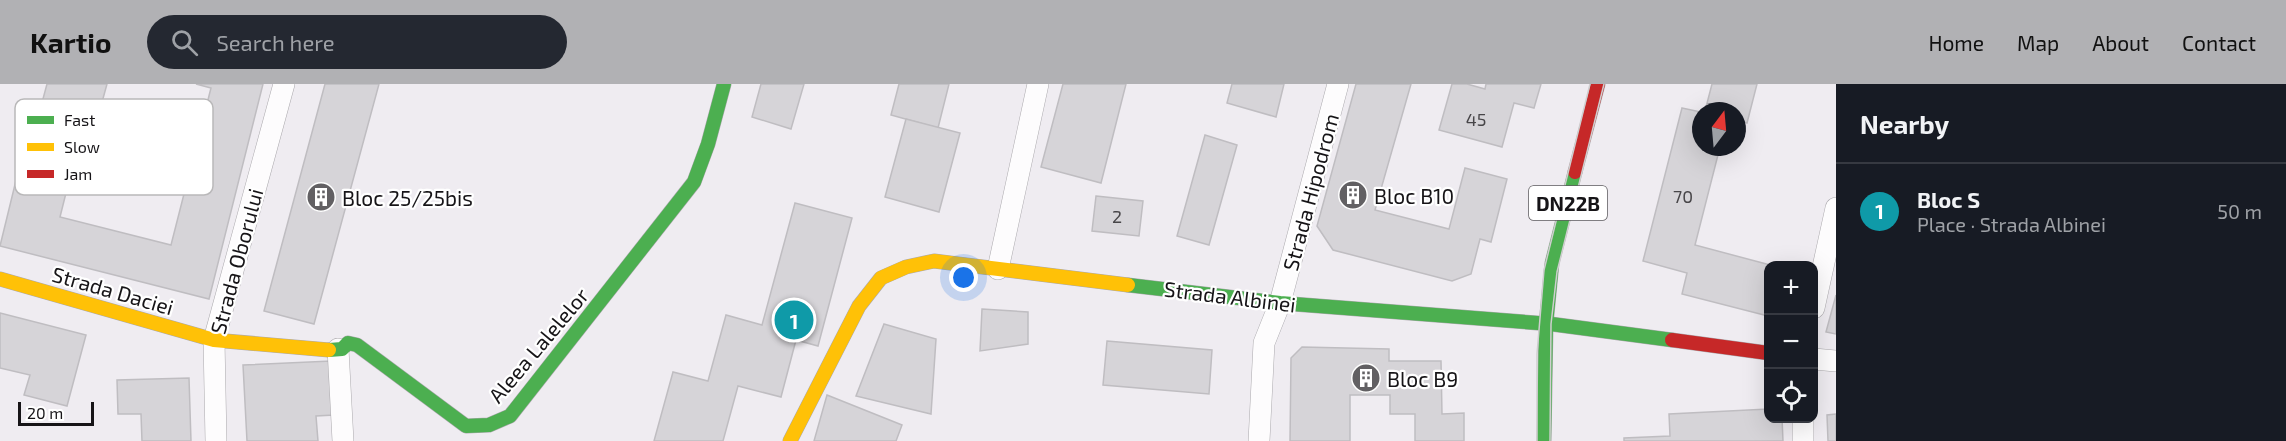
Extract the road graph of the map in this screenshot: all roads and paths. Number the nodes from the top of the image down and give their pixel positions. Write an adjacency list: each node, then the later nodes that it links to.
1 (284, 84): 12 (street, Strada Oborului)
2 (724, 84): 13 (street, Aleea Lalelelor)
3 (1038, 84): 7 (street)
4 (1338, 84): 10 (street, Strada Hipodrom)
5 (1598, 84): 11 (street, DN22B)
6 (1836, 208): 9 (street)
7 (998, 269): 10 (street, Strada Albinei); 20 (street, Strada Albinei)
8 (0, 279): 12 (street, Strada Daciei)
9 (1818, 290)
10 (1280, 303): 11 (street, Strada Albinei); 21 (street, Strada Hipodrom)
11 (1546, 324): 14 (street, Strada Albinei); 22 (street, DN22B)
12 (214, 340): 13 (street, Aleea Lalelelor); 18 (street, Strada Oborului)
13 (339, 349): 19 (street)
14 (1764, 352)
15 (1818, 359): 16 (street)
16 (1836, 361)
17 (1803, 423): 23 (street)
18 (216, 441)
19 (343, 441)
20 (790, 441)
21 (1260, 441)
22 (1544, 441)
23 (1803, 441)

